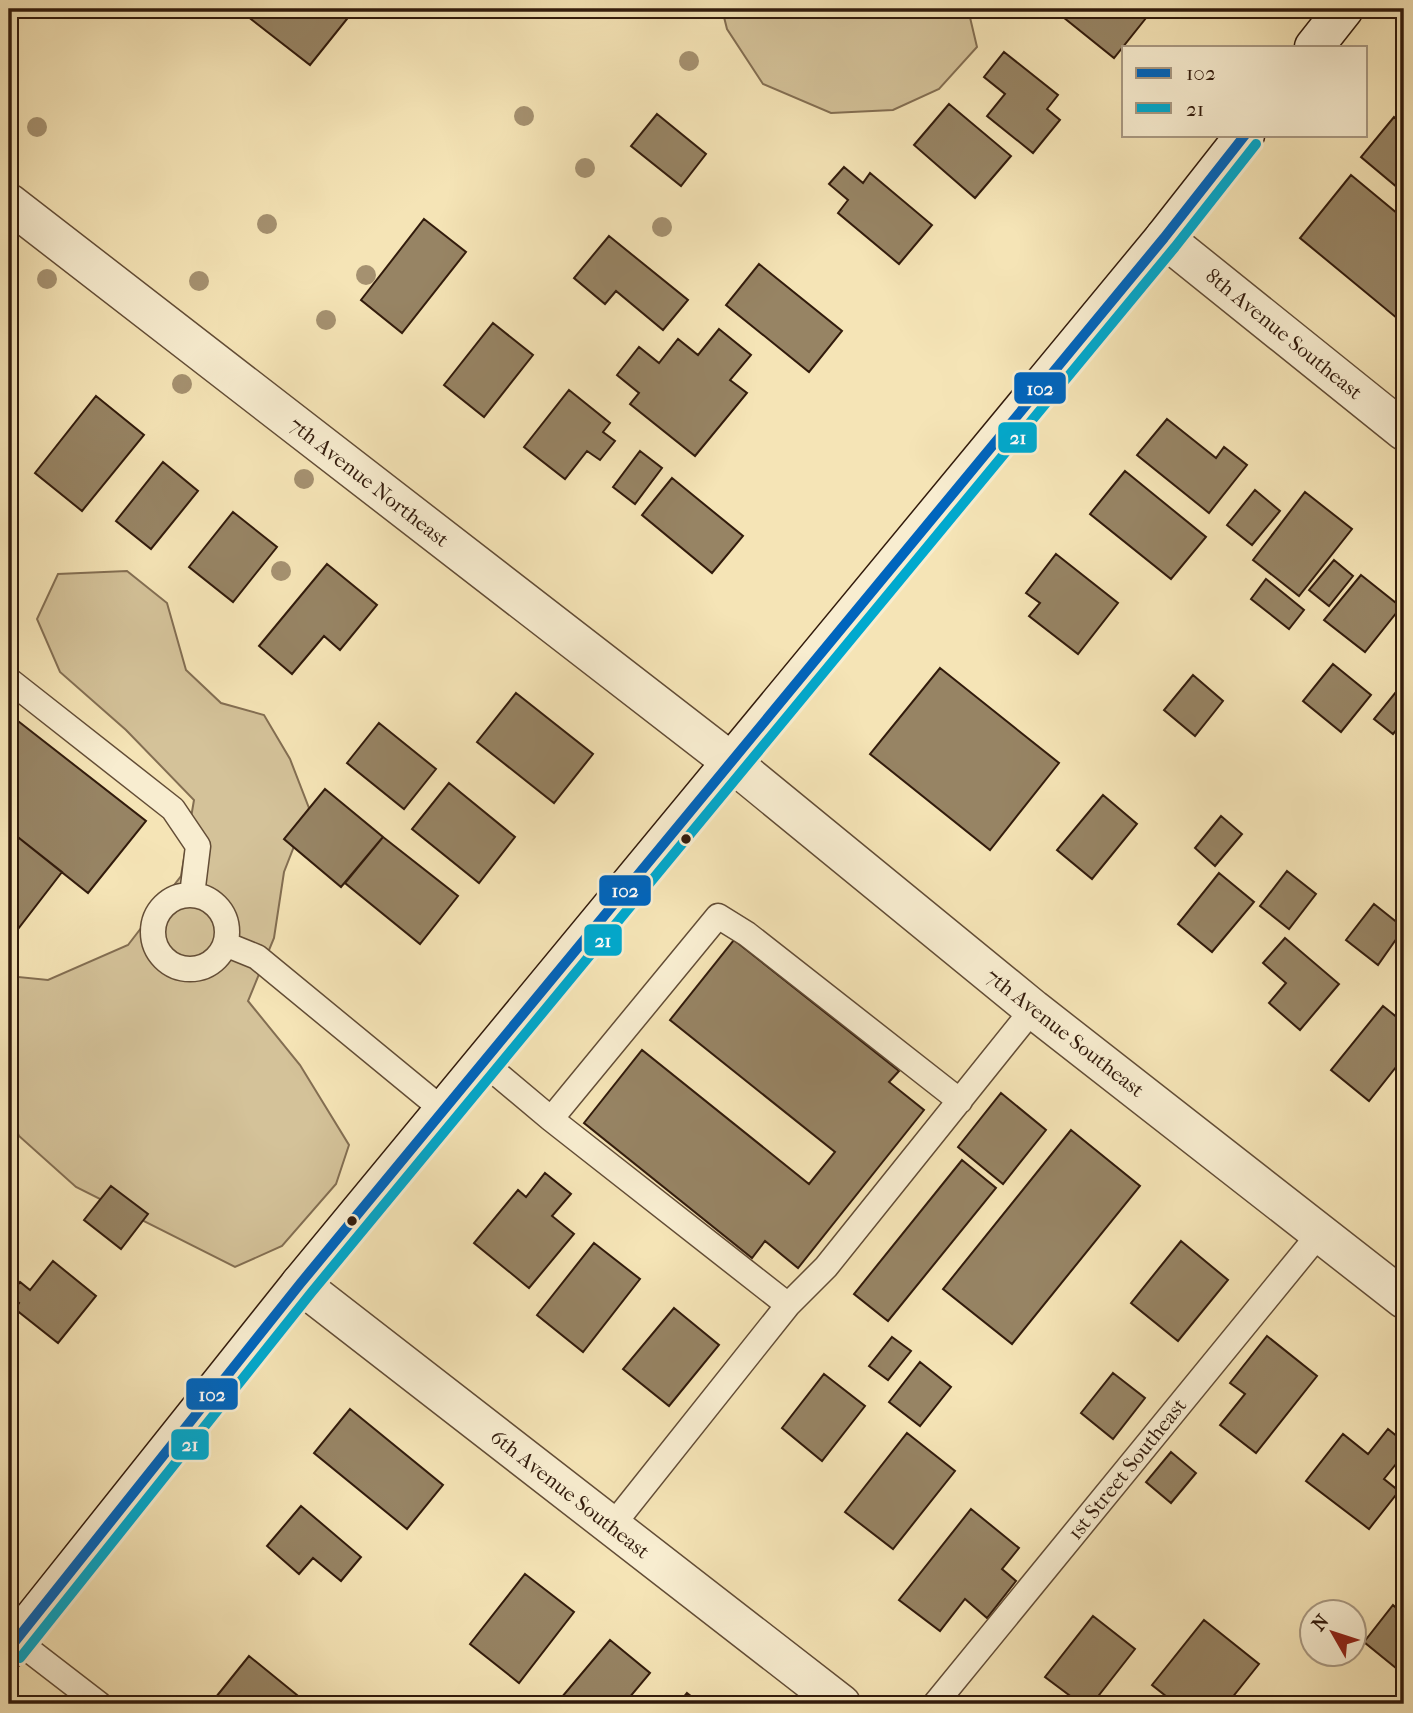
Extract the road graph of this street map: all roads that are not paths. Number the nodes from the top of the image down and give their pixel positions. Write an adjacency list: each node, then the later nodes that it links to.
1 (1344, 9): 2 (street)
2 (1315, 46)
3 (1244, 136): 5 (street)
4 (9, 203): 8 (street, 7th Avenue Northeast)
5 (1164, 238): 6 (street, 8th Avenue Southeast); 8 (street)
6 (1404, 431)
7 (9, 680): 9 (lane)
8 (730, 761): 11 (street, 7th Avenue Southeast); 12 (street)
9 (192, 895): 10 (lane); 10 (lane)
10 (225, 944): 14 (lane)
11 (1033, 1009): 13 (lane); 16 (street, 7th Avenue Southeast)
12 (483, 1062): 14 (street); 15 (lane)
13 (960, 1101): 15 (lane); 19 (lane)
14 (443, 1110): 17 (street)
15 (551, 1119): 19 (lane)
16 (1320, 1233): 18 (street, 7th Avenue Southeast); 24 (lane, 1st Street Southeast)
17 (300, 1284): 20 (street, 6th Avenue Southeast); 21 (street)
18 (1404, 1299)
19 (788, 1305): 20 (lane)
20 (612, 1527): 23 (street, 6th Avenue Southeast)
21 (12, 1645): 22 (lane)
22 (99, 1704)
23 (841, 1704)
24 (934, 1704)

